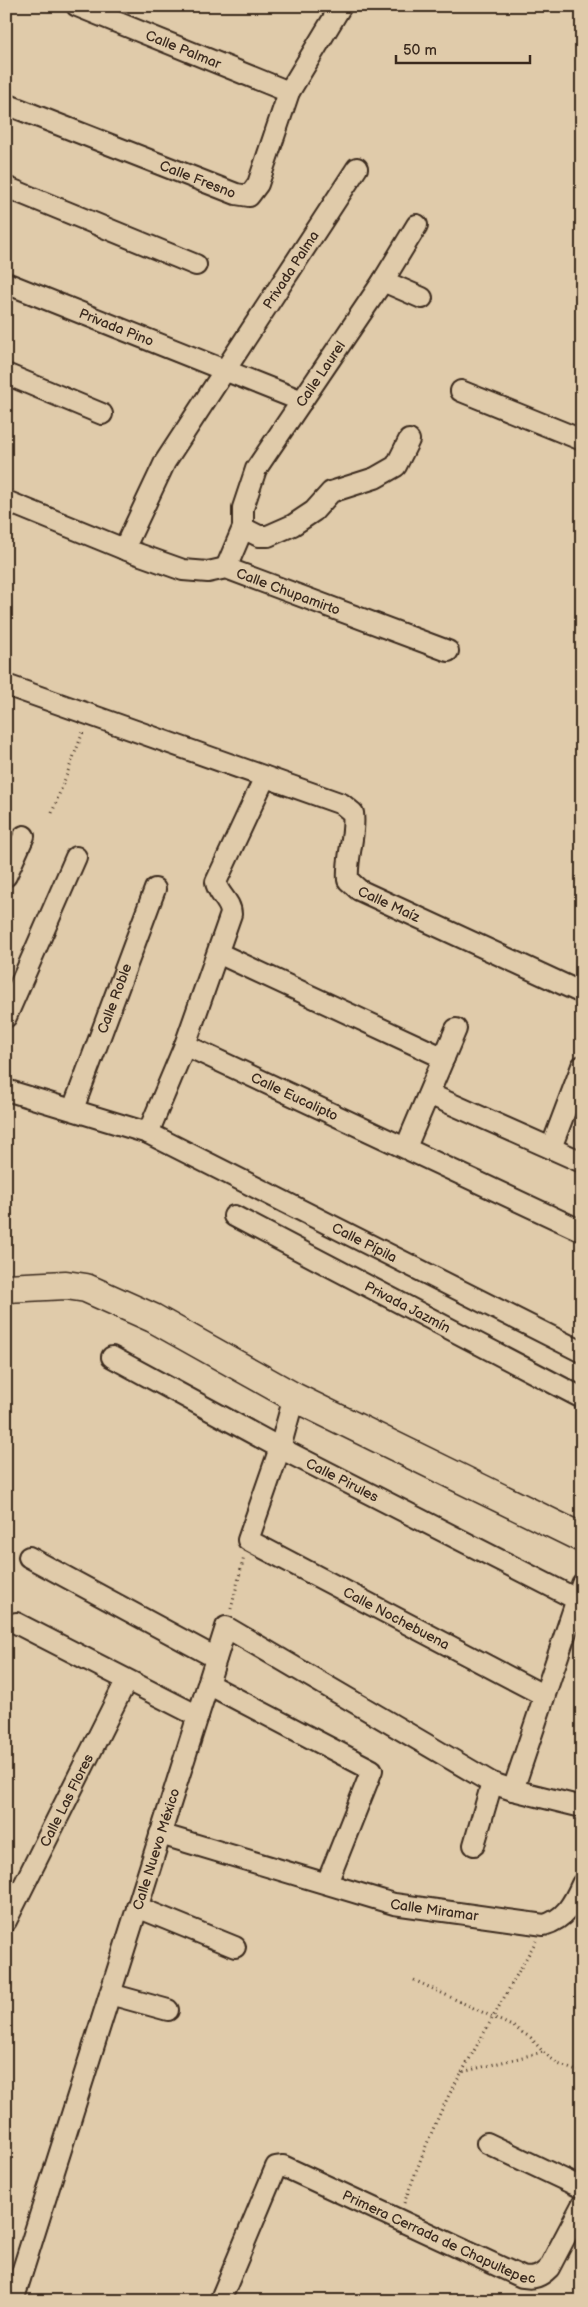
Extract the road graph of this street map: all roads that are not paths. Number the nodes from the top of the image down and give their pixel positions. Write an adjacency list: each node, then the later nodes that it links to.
1 (77, 6): 3 (street, Calle Palmar)
2 (341, 6): 3 (street, Calle Fresno)
3 (288, 92): 4 (street, Calle Fresno)
4 (6, 104)
5 (357, 168): 12 (street, Privada Palma)
6 (6, 187): 8 (street)
7 (417, 226): 9 (street, Calle Laurel)
8 (196, 265)
9 (383, 281): 11 (street); 15 (street, Calle Laurel)
10 (6, 283): 12 (street, Privada Pino)
11 (422, 298)
12 (227, 370): 15 (street, Privada Pino); 21 (street, Privada Palma)
13 (6, 374): 16 (street)
14 (461, 391): 18 (street)
15 (302, 401): 20 (street, Calle Laurel)
16 (102, 414)
17 (410, 440): 20 (street)
18 (582, 440)
19 (6, 501): 21 (street, Calle Chupamirto)
20 (243, 528): 22 (street, Calle Laurel)
21 (124, 549): 22 (street, Calle Chupamirto)
22 (226, 568): 23 (street, Calle Chupamirto)
23 (448, 651)
24 (6, 685): 25 (street)
25 (265, 777): 30 (street); 31 (street, Calle Maíz)
26 (24, 836): 28 (street)
27 (76, 856): 32 (street)
28 (7, 870)
29 (155, 888): 39 (street, Calle Roble)
30 (218, 953): 34 (street); 35 (street)
31 (582, 993)
32 (6, 1016)
33 (456, 1029): 35 (street)
34 (185, 1045): 40 (street); 41 (street, Calle Eucalipto)
35 (444, 1058): 38 (street)
36 (582, 1066): 42 (street)
37 (6, 1090): 39 (street, Calle Pípila)
38 (429, 1094): 41 (street); 42 (street)
39 (72, 1109): 40 (street, Calle Pípila)
40 (148, 1133): 47 (street, Calle Pípila)
41 (406, 1147): 45 (street, Calle Eucalipto)
42 (552, 1148): 43 (street)
43 (582, 1162)
44 (234, 1216): 50 (street, Privada Jazmín)
45 (582, 1231)
46 (6, 1288): 49 (street)
47 (582, 1352)
48 (112, 1357): 51 (street, Calle Pirules)
49 (294, 1397): 51 (street); 52 (street)
50 (582, 1398)
51 (280, 1448): 54 (street, Calle Pirules); 59 (street, Calle Nochebuena)
52 (582, 1538)
53 (29, 1557): 56 (street)
54 (579, 1591): 59 (street)
55 (16, 1623): 57 (street)
56 (216, 1658): 58 (street, Calle Nuevo México); 61 (street, Calle Nuevo México)
57 (126, 1681): 60 (street); 69 (street, Calle Las Flores)
58 (208, 1684): 60 (street, Calle Nuevo México); 66 (street)
59 (543, 1695): 62 (street)
60 (198, 1716): 64 (street, Calle Nuevo México)
61 (492, 1783): 62 (street); 65 (street)
62 (513, 1790): 63 (street)
63 (582, 1808)
64 (160, 1834): 66 (street, Calle Miramar); 68 (street, Calle Nuevo México)
65 (474, 1845)
66 (327, 1883): 67 (street, Calle Miramar)
67 (582, 1884)
68 (137, 1907): 70 (street); 71 (street, Calle Nuevo México)
69 (6, 1921)
70 (235, 1947)
71 (110, 1994): 72 (street); 76 (street, Calle Nuevo México)
72 (168, 2010)
73 (487, 2143): 74 (street)
74 (582, 2188)
75 (582, 2205): 77 (street, Primera Cerrada de Chapultepec)
76 (13, 2301)
77 (220, 2301)

